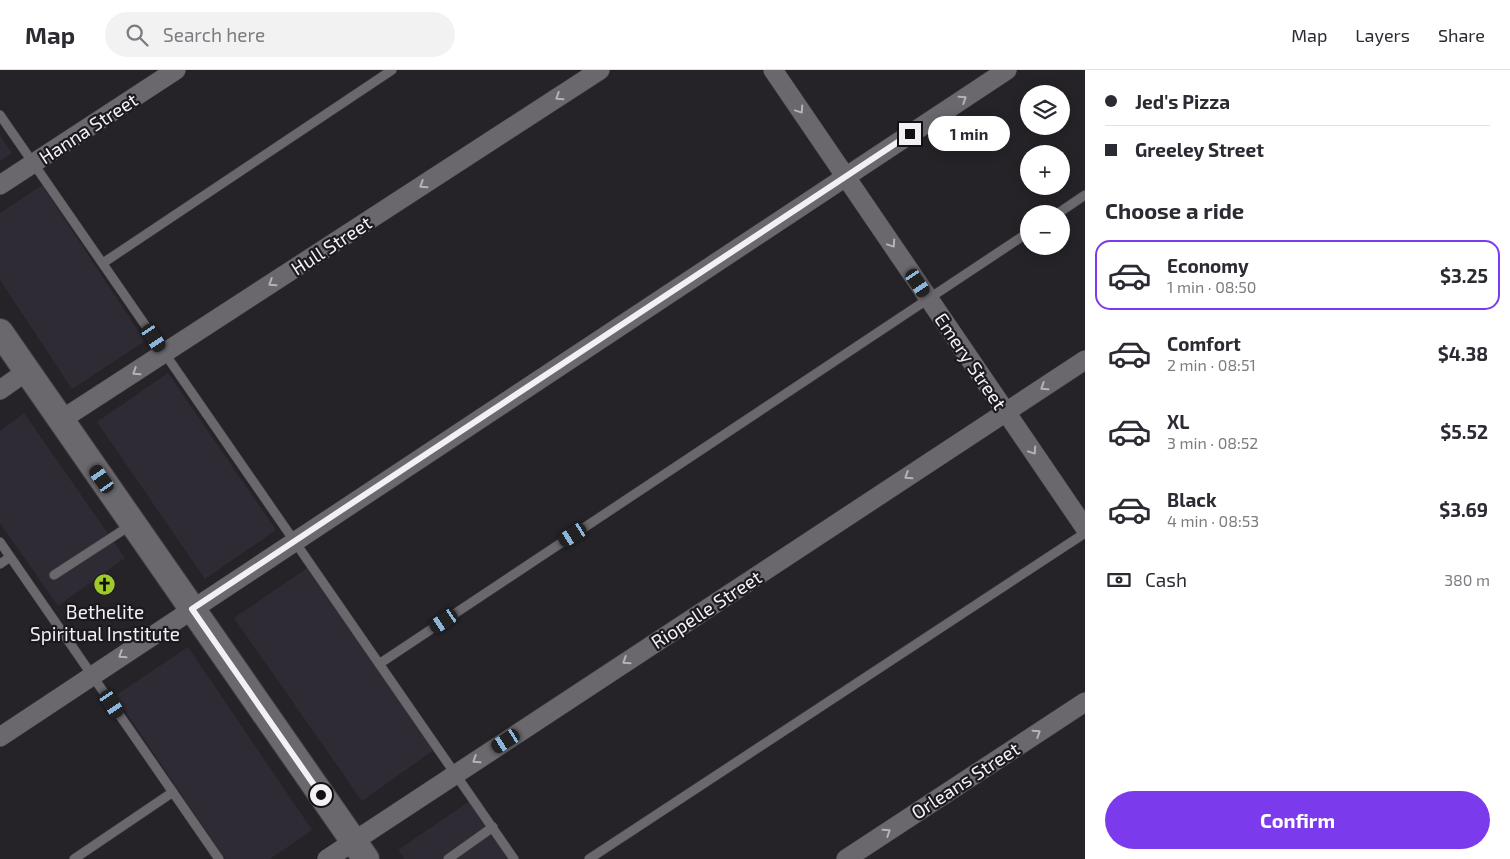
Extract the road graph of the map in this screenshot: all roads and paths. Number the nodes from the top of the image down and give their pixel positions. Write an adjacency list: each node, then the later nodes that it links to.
1 (176, 70): 7 (street, Hanna Street)
2 (392, 70): 13 (lane)
3 (600, 70): 16 (street, Hull Street, one-way to 16)
4 (773, 70): 8 (street, Emery Street, one-way to 8)
5 (1007, 70): 8 (street, one-way to 5)
6 (0, 115): 7 (lane)
7 (34, 163): 9 (street, Hanna Street); 13 (lane)
8 (846, 177): 14 (street, Emery Street, one-way to 14); 26 (street)
9 (0, 185)
10 (1085, 195): 11 (lane)
11 (1070, 205)
12 (1020, 238): 14 (lane)
13 (103, 262): 16 (lane)
14 (929, 298): 20 (street, Emery Street); 31 (lane)
15 (0, 332): 18 (street)
16 (164, 353): 21 (street, Hull Street, one-way to 21); 26 (lane)
17 (1085, 360): 20 (street, Riopelle Street, one-way to 20)
18 (27, 371): 19 (street); 21 (street)
19 (0, 390)
20 (1006, 412): 23 (street, Emery Street, one-way to 23); 35 (street, Riopelle Street, one-way to 35)
21 (61, 420): 22 (street)
22 (133, 524): 29 (lane); 30 (street)
23 (1085, 528)
24 (1085, 534): 44 (lane)
25 (0, 542): 27 (lane)
26 (294, 542): 30 (street); 31 (lane)
27 (10, 557): 28 (lane); 32 (lane)
28 (0, 564)
29 (54, 574)
30 (192, 609): 32 (street, one-way to 32); 38 (street)
31 (379, 664): 35 (lane)
32 (92, 675): 34 (street); 36 (lane)
33 (1085, 702): 45 (street, Orleans Street, one-way to 33)
34 (0, 736)
35 (456, 774): 37 (lane); 38 (street, Riopelle Street)
36 (173, 792): 39 (lane); 40 (lane)
37 (493, 828): 42 (lane); 43 (lane)
38 (359, 850): 41 (street, Riopelle Street)
39 (74, 859)
40 (218, 859)
41 (327, 859)
42 (448, 859)
43 (514, 859)
44 (589, 859)
45 (846, 859)

